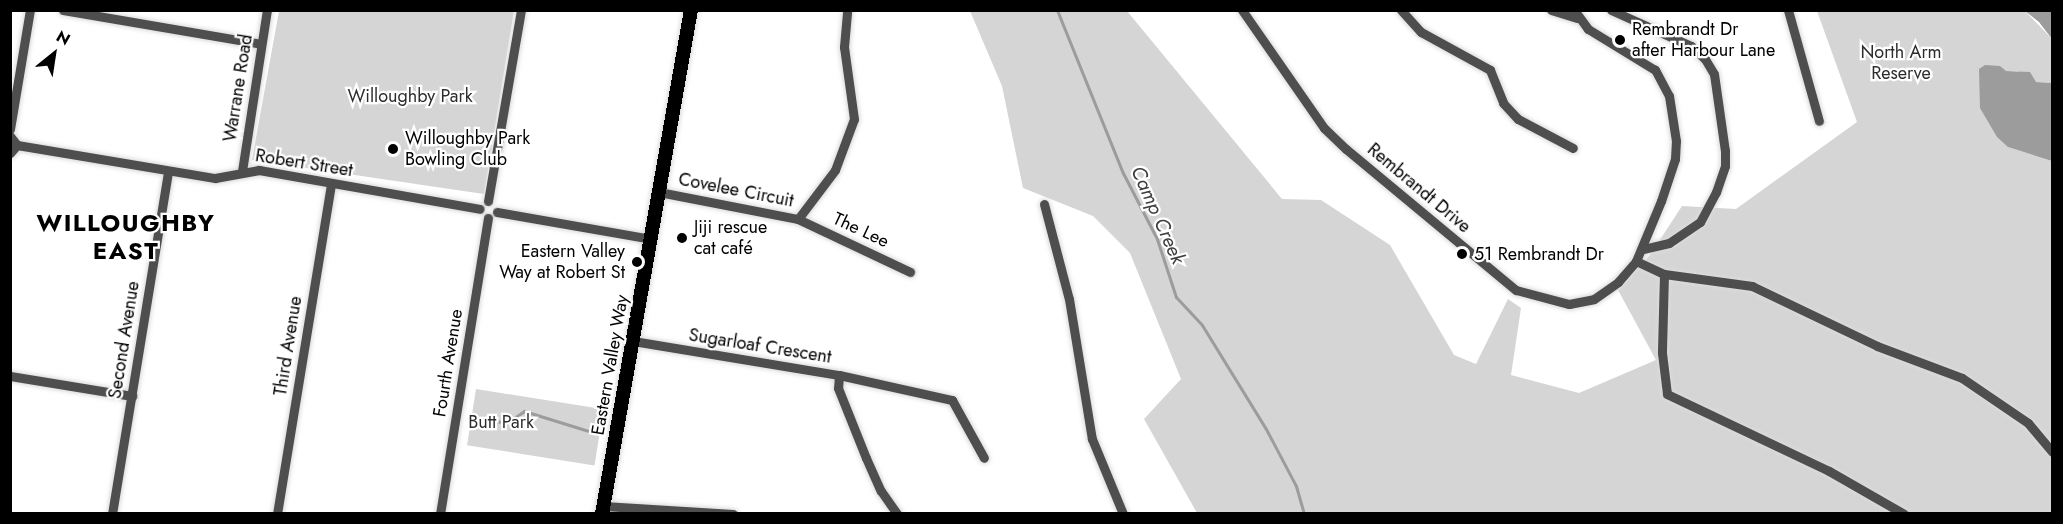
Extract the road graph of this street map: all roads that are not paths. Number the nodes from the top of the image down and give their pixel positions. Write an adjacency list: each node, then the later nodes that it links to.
1 (30, 10): 15 (street)
2 (63, 10): 13 (street)
3 (267, 10): 13 (street, Warrane Road)
4 (521, 10): 23 (street)
5 (691, 10): 22 (main road, Eastern Valley Way)
6 (847, 10): 28 (street, Covelee Circuit)
7 (1242, 10): 31 (street, Rembrandt Drive)
8 (1401, 10): 17 (street)
9 (1551, 10): 12 (street)
10 (1611, 10): 30 (street)
11 (1788, 10): 14 (street)
12 (1576, 14): 30 (street, Rembrandt Drive)
13 (261, 44): 19 (street, Warrane Road)
14 (1819, 121)
15 (10, 129)
16 (10, 136): 18 (street)
17 (1573, 148)
18 (14, 149): 20 (street, Robert Street)
19 (242, 171): 20 (street, Robert Street); 21 (street, Robert Street)
20 (168, 172): 37 (street, Second Avenue)
21 (331, 184): 25 (street, Robert Street); 42 (street, Third Avenue)
22 (659, 192): 28 (street, Covelee Circuit); 29 (main road, Eastern Valley Way)
23 (488, 201): 25 (street); 26 (street)
24 (1044, 204): 46 (street)
25 (480, 209): 27 (street)
26 (497, 212): 27 (street); 29 (street)
27 (488, 218): 43 (street, Fourth Avenue)
28 (798, 219): 32 (street, The Lee)
29 (651, 239): 34 (main road, Eastern Valley Way)
30 (1642, 249): 31 (street, Rembrandt Drive)
31 (1636, 261): 33 (street)
32 (910, 272)
33 (1664, 274): 38 (street); 47 (street)
34 (633, 342): 35 (street, Sugarloaf Crescent); 40 (main road, Eastern Valley Way)
35 (839, 375): 39 (street); 45 (street, Sugarloaf Crescent)
36 (10, 376): 37 (street)
37 (132, 396): 41 (street, Second Avenue)
38 (2052, 452)
39 (984, 458)
40 (603, 510): 44 (street)
41 (112, 513)
42 (277, 513)
43 (440, 513)
44 (734, 513)
45 (897, 513)
46 (1123, 513)
47 (1904, 513)

